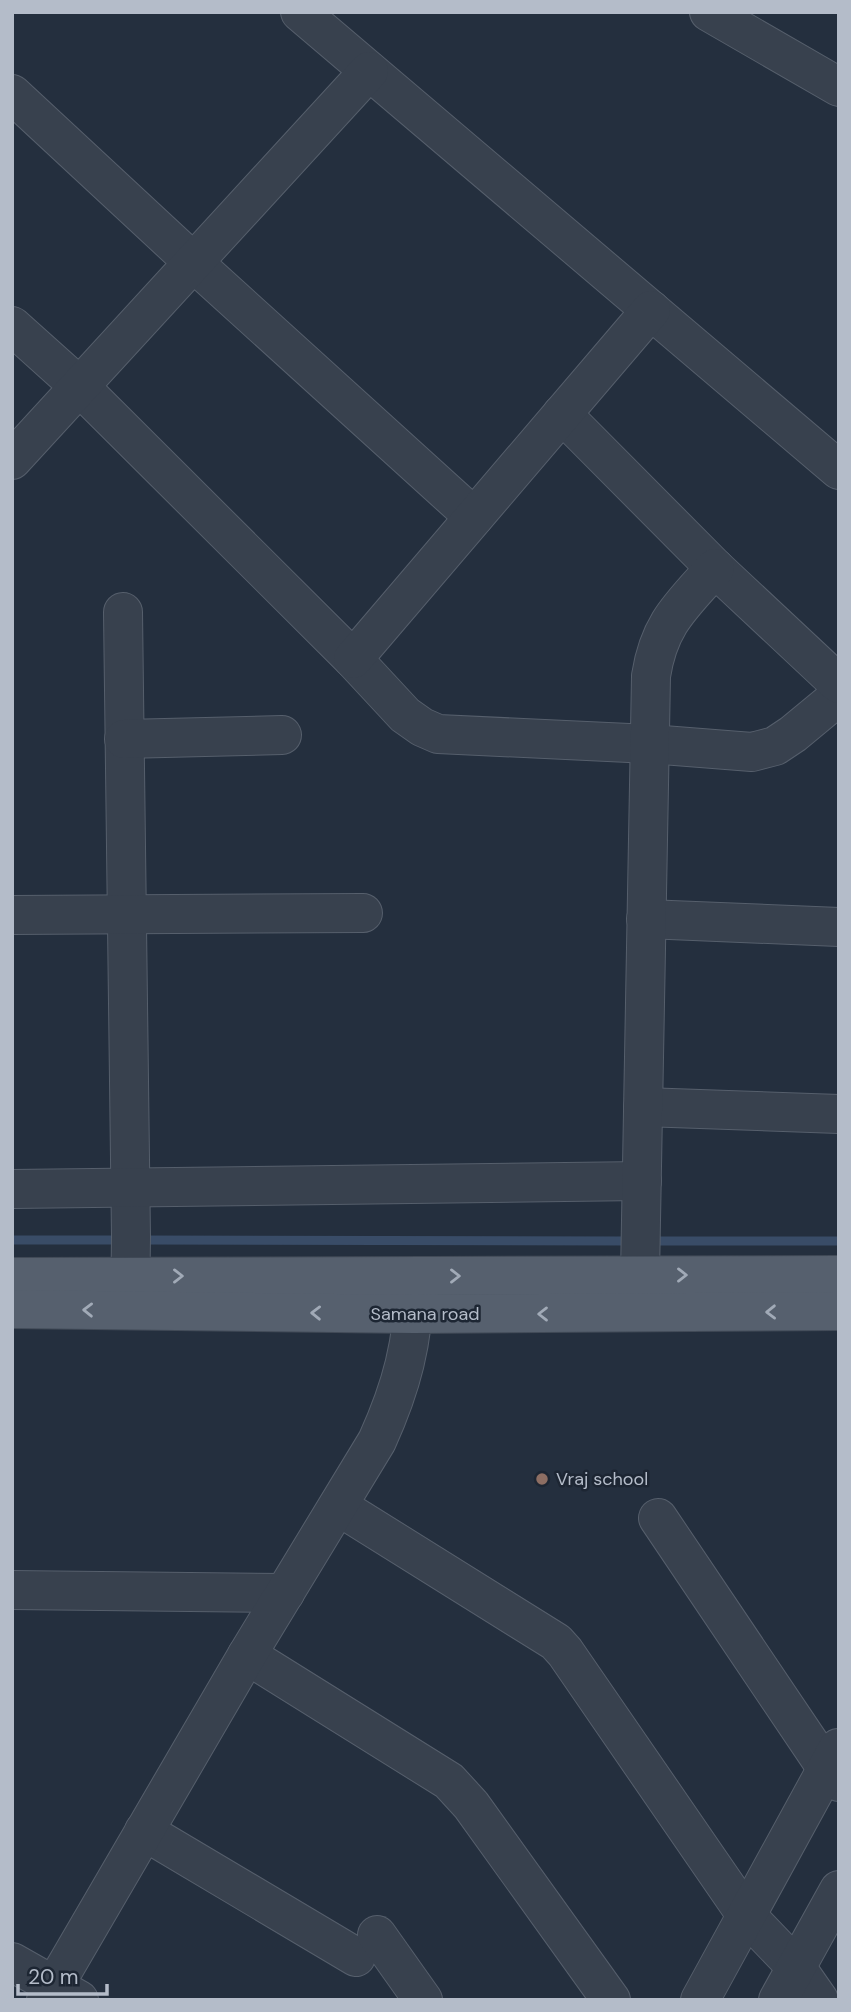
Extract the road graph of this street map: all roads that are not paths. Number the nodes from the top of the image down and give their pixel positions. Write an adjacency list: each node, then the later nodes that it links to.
1 (300, 12): 3 (street)
2 (709, 12): 4 (street)
3 (369, 71): 6 (street); 7 (street)
4 (839, 87)
5 (12, 94): 6 (street)
6 (194, 263): 9 (street); 13 (street)
7 (651, 310): 10 (street); 12 (street)
8 (12, 326): 9 (street)
9 (80, 387): 11 (street); 16 (street)
10 (562, 414): 13 (street); 14 (street)
11 (12, 460)
12 (839, 470)
13 (474, 517): 16 (street)
14 (715, 568): 17 (street); 21 (street)
15 (122, 612): 20 (street)
16 (353, 659): 21 (street)
17 (839, 684)
18 (839, 696): 21 (street)
19 (282, 735): 20 (street)
20 (124, 739): 24 (street)
21 (650, 744): 25 (street)
22 (363, 914): 24 (street)
23 (12, 915): 24 (street)
24 (127, 915): 30 (street)
25 (646, 919): 26 (street); 27 (street)
26 (839, 928)
27 (643, 1107): 28 (street); 31 (street)
28 (839, 1114)
29 (12, 1189): 30 (street)
30 (131, 1213): 31 (street); 35 (street)
31 (641, 1228): 32 (main road, Samana road, one-way to 32); 33 (main road, Samana road, one-way to 31)
32 (839, 1275)
33 (415, 1276): 35 (main road, Samana road, one-way to 33); 38 (street)
34 (12, 1277): 35 (main road, Samana road)
35 (130, 1294): 36 (main road, Samana road, one-way to 36); 38 (main road, Samana road, one-way to 35)
36 (12, 1309)
37 (839, 1311): 38 (main road, Samana road, one-way to 38)
38 (414, 1314): 39 (street)
39 (338, 1506): 42 (street); 47 (street)
40 (658, 1518): 44 (street)
41 (12, 1590): 42 (street)
42 (285, 1593): 43 (street)
43 (247, 1655): 45 (street); 52 (street)
44 (835, 1766): 47 (street)
45 (144, 1831): 50 (street); 51 (street)
46 (839, 1890): 49 (street)
47 (746, 1916): 49 (street); 53 (street)
48 (12, 1962): 50 (street)
49 (787, 1984): 54 (street)
50 (60, 1995)
51 (423, 2000)
52 (611, 2000)
53 (700, 2000)
54 (819, 2000)

